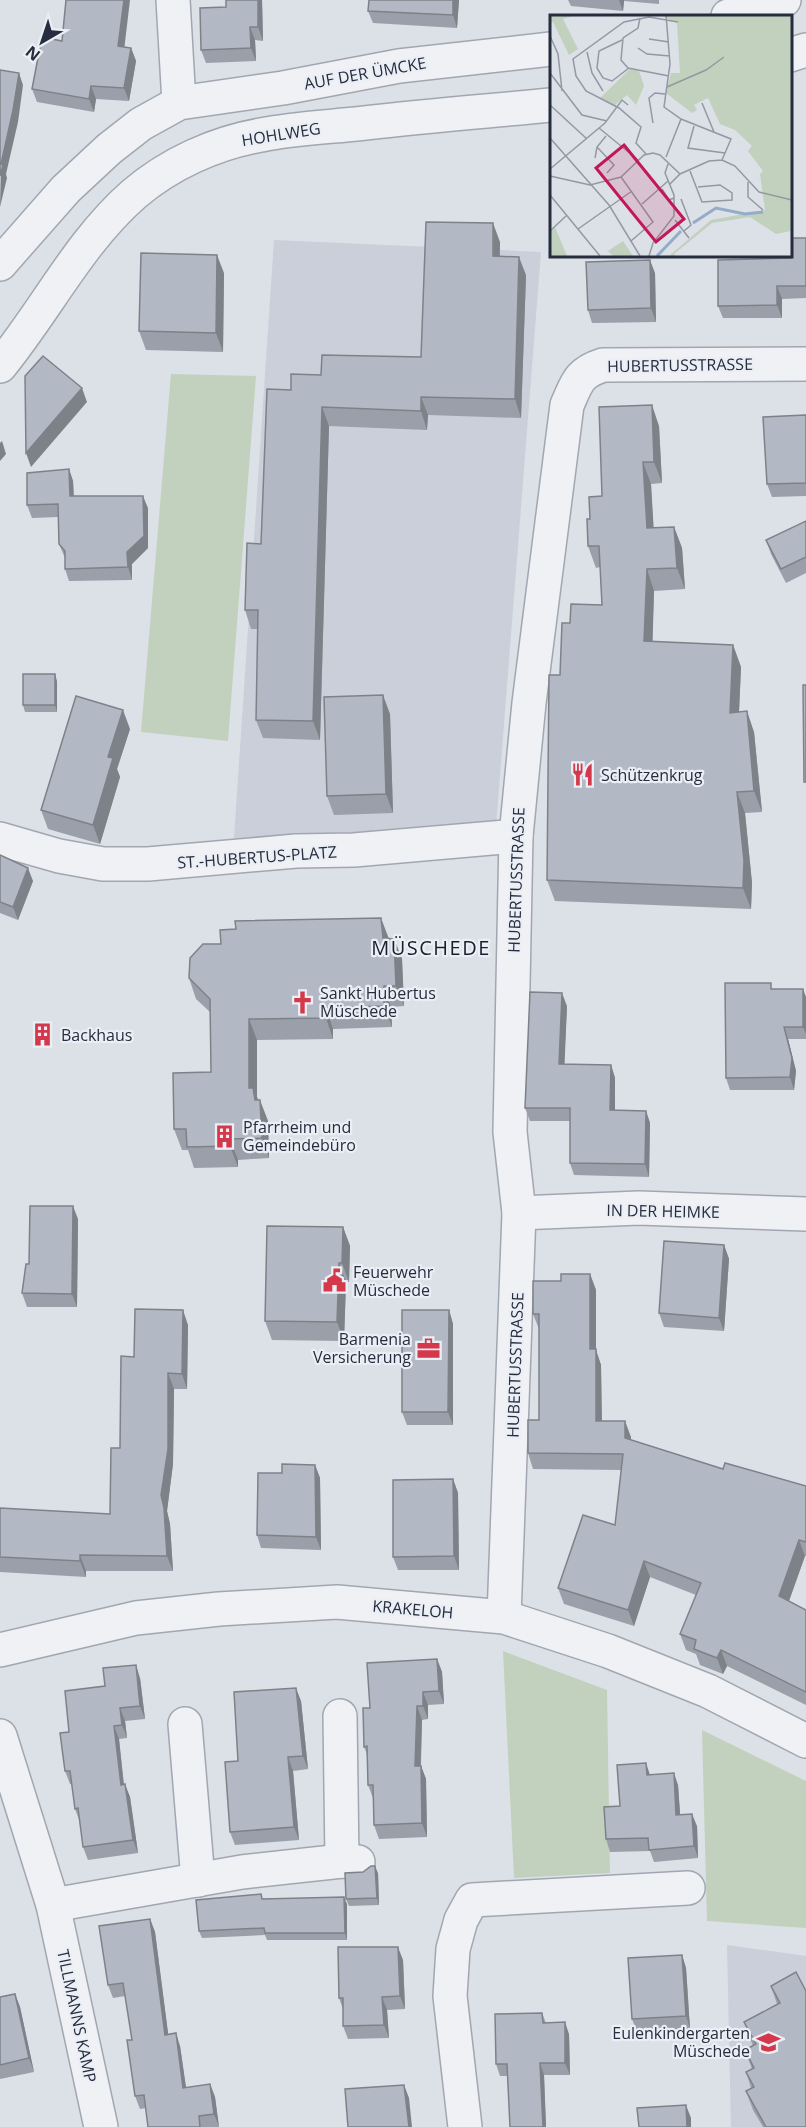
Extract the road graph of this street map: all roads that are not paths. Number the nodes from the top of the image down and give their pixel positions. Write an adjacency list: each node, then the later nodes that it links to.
1 (173, 0): 7 (street)
2 (784, 0): 3 (street)
3 (732, 15)
4 (550, 49): 7 (street, AUF DER ÜMCKE)
5 (806, 50): 6 (street)
6 (791, 54)
7 (179, 103): 9 (street, AUF DER ÜMCKE)
8 (550, 105): 11 (street, HOHLWEG)
9 (0, 264)
10 (806, 364): 12 (street, HUBERTUSSTRASSE)
11 (0, 366)
12 (516, 836): 13 (street, ST.-HUBERTUS-PLATZ); 14 (street, HUBERTUSSTRASSE)
13 (0, 839)
14 (519, 1213): 15 (street, IN DER HEIMKE); 16 (street, HUBERTUSSTRASSE)
15 (806, 1214)
16 (504, 1617): 17 (street, KRAKELOH); 21 (street, KRAKELOH)
17 (0, 1650)
18 (340, 1716): 22 (street)
19 (185, 1724): 22 (street)
20 (0, 1736): 24 (street, TILLMANNS KAMP)
21 (806, 1741)
22 (198, 1880): 24 (street)
23 (688, 1888): 26 (street)
24 (53, 1905): 25 (street, TILLMANNS KAMP)
25 (101, 2127)
26 (465, 2127)

